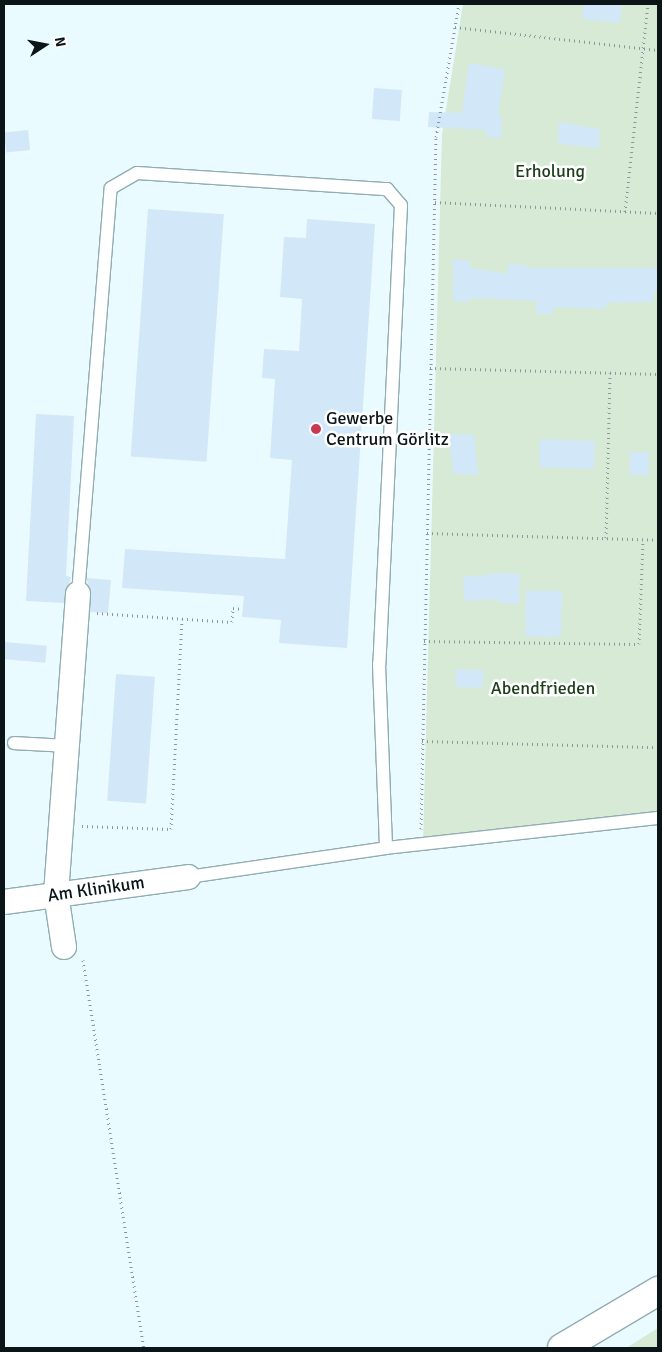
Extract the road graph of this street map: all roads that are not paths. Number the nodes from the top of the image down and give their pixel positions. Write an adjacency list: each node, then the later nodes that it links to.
1 (78, 603): 3 (street); 5 (lane)
2 (14, 743): 3 (lane)
3 (67, 746): 7 (street)
4 (658, 818): 5 (lane)
5 (386, 848): 6 (lane)
6 (188, 877): 7 (street, Am Klinikum)
7 (56, 894): 8 (street, Am Klinikum); 9 (street)
8 (4, 902)
9 (73, 949)
10 (658, 1291): 11 (street)
11 (562, 1348)

